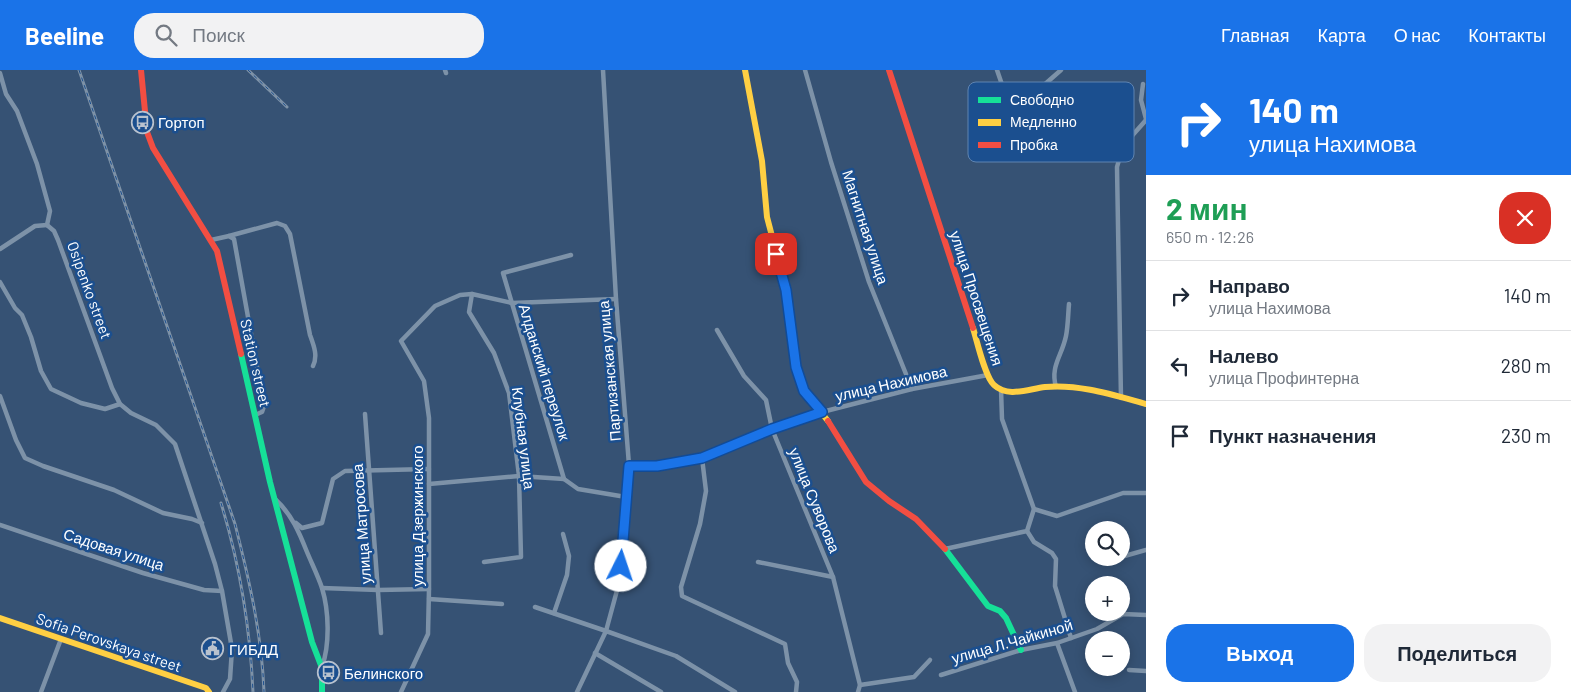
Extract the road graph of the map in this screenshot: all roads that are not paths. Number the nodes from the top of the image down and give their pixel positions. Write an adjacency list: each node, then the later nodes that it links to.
1 (141, 70): 17 (street, Station street)
2 (603, 70): 22 (street, Партизанская улица)
3 (744, 70): 35 (street)
4 (805, 70): 29 (street, Магнитная улица)
5 (890, 70): 27 (street, улица Просвещения)
6 (997, 70): 9 (street)
7 (1061, 70): 10 (street)
8 (0, 74): 15 (street)
9 (1001, 82)
10 (1047, 82)
11 (1143, 84): 12 (street)
12 (1146, 120): 13 (street)
13 (1134, 134)
14 (1118, 162): 32 (street)
15 (47, 225): 18 (street); 33 (street, Osipenko street)
16 (230, 236): 17 (street); 26 (street); 37 (street)
17 (211, 240): 37 (street, Station street)
18 (0, 249)
19 (571, 255): 23 (street, Алданский переулок)
20 (0, 282): 33 (street)
21 (472, 294): 23 (street); 41 (street, улица Дзержинского); 43 (street, Клубная улица)
22 (616, 299): 23 (street); 40 (street, Партизанская улица)
23 (512, 303): 44 (street, Алданский переулок)
24 (1069, 304): 28 (street)
25 (717, 330): 38 (street, улица Суворова)
26 (313, 366)
27 (988, 375): 29 (street, улица Нахимова); 30 (street, улица Просвещения)
28 (1056, 387): 30 (street); 32 (street)
29 (912, 389): 35 (street, улица Нахимова)
30 (1001, 389): 49 (street)
31 (0, 396): 51 (street)
32 (1121, 398): 34 (street)
33 (120, 404): 51 (street)
34 (1146, 404)
35 (822, 412): 38 (street, улица Нахимова); 55 (street)
36 (365, 414): 42 (street, улица Матросова)
37 (255, 415): 48 (street, Station street)
38 (772, 429): 39 (street, улица Нахимова); 60 (street, улица Суворова)
39 (702, 458): 40 (street, улица Нахимова); 92 (street)
40 (629, 466): 47 (street, Партизанская улица)
41 (429, 469): 42 (street); 45 (street, улица Дзержинского)
42 (369, 471): 50 (street); 63 (street, улица Матросова)
43 (519, 476): 44 (street); 45 (street); 58 (street, Клубная улица)
44 (564, 479): 47 (street)
45 (429, 484): 62 (street, улица Дзержинского)
46 (1146, 493): 49 (street)
47 (626, 497): 71 (street, Партизанская улица)
48 (276, 500): 50 (street); 80 (street, Station street)
49 (1034, 509): 53 (street)
50 (295, 522): 61 (street)
51 (202, 523): 64 (street)
52 (0, 525): 64 (street, Садовая улица)
53 (1027, 531): 55 (street); 73 (street)
54 (563, 534): 68 (street)
55 (945, 549): 76 (street)
56 (1146, 550): 57 (street)
57 (1130, 554)
58 (484, 562)
59 (758, 562): 60 (street)
60 (833, 577): 83 (street, улица Суворова)
61 (322, 588): 63 (street); 80 (street)
62 (430, 588): 63 (street); 65 (street, улица Дзержинского)
63 (378, 590): 72 (street, улица Матросова)
64 (222, 591): 86 (street)
65 (429, 599): 66 (street); 88 (street, улица Дзержинского)
66 (502, 604)
67 (535, 607): 68 (street)
68 (554, 613): 71 (street)
69 (1146, 615): 73 (street, улица Л.Чайкиной)
70 (0, 618): 74 (street, Sofia Perovskaya street)
71 (606, 631): 77 (street, Партизанская улица); 91 (street)
72 (381, 633)
73 (1071, 638): 75 (street, улица Л.Чайкиной)
74 (61, 639): 84 (street); 85 (street, Sofia Perovskaya street)
75 (1057, 643): 76 (street, улица Л.Чайкиной); 94 (street)
76 (1020, 650): 82 (street, улица Л.Чайкиной)
77 (596, 653): 89 (street, Партизанская улица); 90 (street)
78 (930, 660): 83 (street)
79 (1130, 670): 81 (street)
80 (322, 671): 87 (street)
81 (1146, 671)
82 (941, 675)
83 (860, 685): 93 (street, улица Суворова)
84 (41, 692)
85 (209, 692)
86 (223, 692)
87 (322, 692)
88 (401, 692)
89 (577, 692)
90 (661, 692)
91 (735, 692)
92 (796, 692)
93 (858, 692)
94 (1075, 692)

